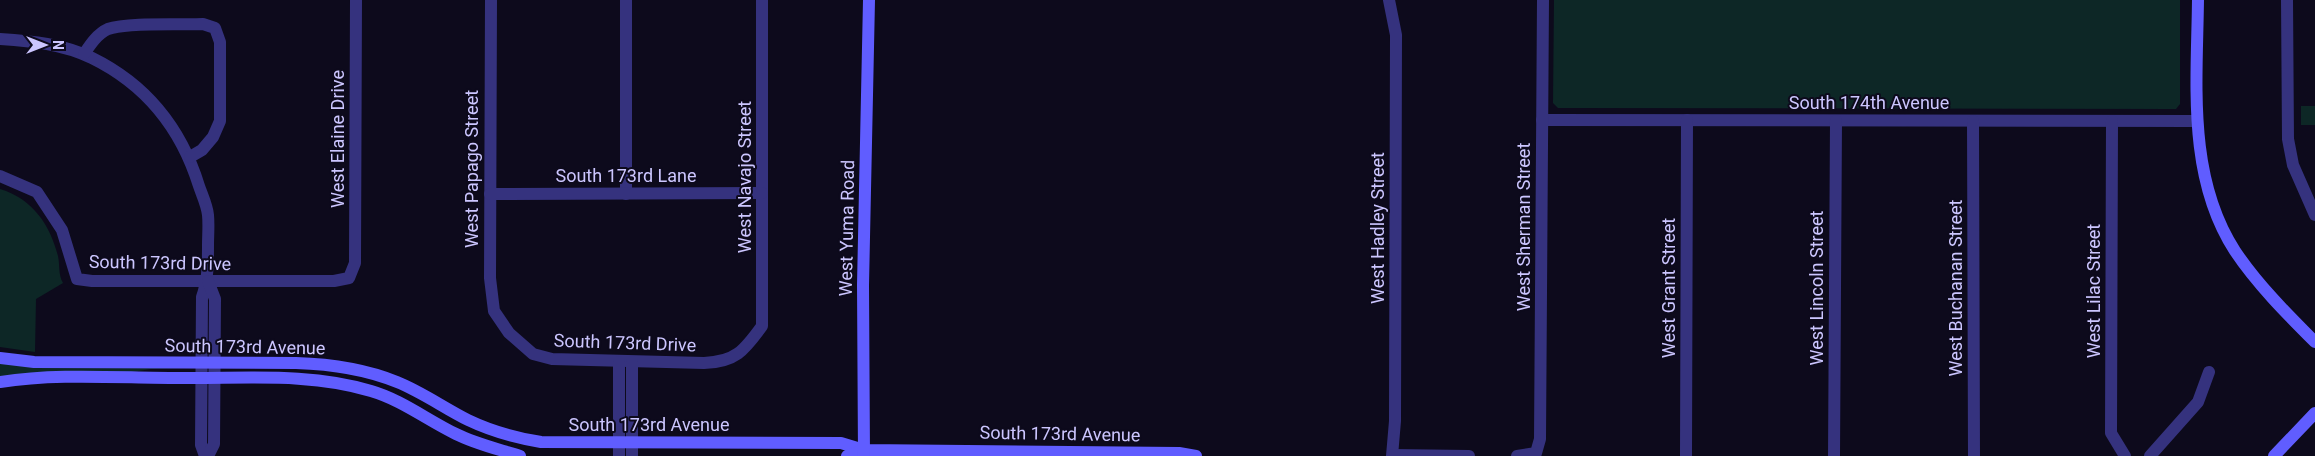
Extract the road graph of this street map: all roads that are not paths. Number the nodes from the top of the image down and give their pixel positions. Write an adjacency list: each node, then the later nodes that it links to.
1 (356, 0): 24 (street, West Elaine Drive)
2 (491, 0): 21 (street, West Papago Street)
3 (626, 0): 22 (street)
4 (762, 0): 20 (street, West Navajo Street)
5 (869, 0): 38 (street, West Yuma Road)
6 (1389, 0): 39 (street, West Hadley Street)
7 (1543, 0): 12 (street, West Sherman Street)
8 (2198, 0): 17 (street)
9 (2286, 0): 23 (street)
10 (0, 39): 11 (street)
11 (84, 54): 18 (street); 18 (street)
12 (1542, 120): 13 (street, South 174th Avenue); 47 (street, West Sherman Street)
13 (1687, 120): 14 (street, South 174th Avenue); 48 (street, West Grant Street)
14 (1836, 121): 15 (street, South 174th Avenue); 49 (street, West Lincoln Street)
15 (1973, 121): 16 (street, South 174th Avenue); 50 (street, West Buchanan Street)
16 (2112, 121): 17 (street, South 174th Avenue); 51 (street, West Lilac Street)
17 (2197, 121): 27 (street)
18 (190, 157): 25 (street)
19 (0, 176): 25 (street, South 173rd Drive)
20 (762, 192): 22 (street, South 173rd Lane); 28 (street, West Navajo Street)
21 (490, 194): 22 (street, South 173rd Lane); 26 (street, West Papago Street)
22 (626, 194)
23 (2315, 215)
24 (349, 278): 25 (street, South 173rd Drive)
25 (208, 282): 31 (street)
26 (509, 333): 30 (street, South 173rd Drive)
27 (2315, 342)
28 (746, 349): 30 (street, South 173rd Drive)
29 (0, 358): 31 (street, South 173rd Avenue)
30 (626, 362): 37 (street)
31 (208, 363): 33 (street); 34 (street); 37 (street, South 173rd Avenue)
32 (2209, 372): 52 (street)
33 (201, 378): 34 (street, South 173rd Avenue); 35 (street, South 173rd Avenue); 40 (street)
34 (214, 378): 40 (street); 41 (street, South 173rd Avenue)
35 (0, 382)
36 (2315, 414): 53 (street)
37 (626, 442): 38 (street, South 173rd Avenue); 42 (street); 43 (street)
38 (864, 453): 44 (street, South 173rd Avenue); 45 (street, South 173rd Avenue)
39 (1393, 455): 46 (street)
40 (207, 456)
41 (520, 456)
42 (619, 456)
43 (632, 456)
44 (848, 456)
45 (1196, 456)
46 (1468, 456)
47 (1517, 456)
48 (1686, 456)
49 (1834, 456)
50 (1974, 456)
51 (2125, 456)
52 (2150, 456)
53 (2274, 456)

